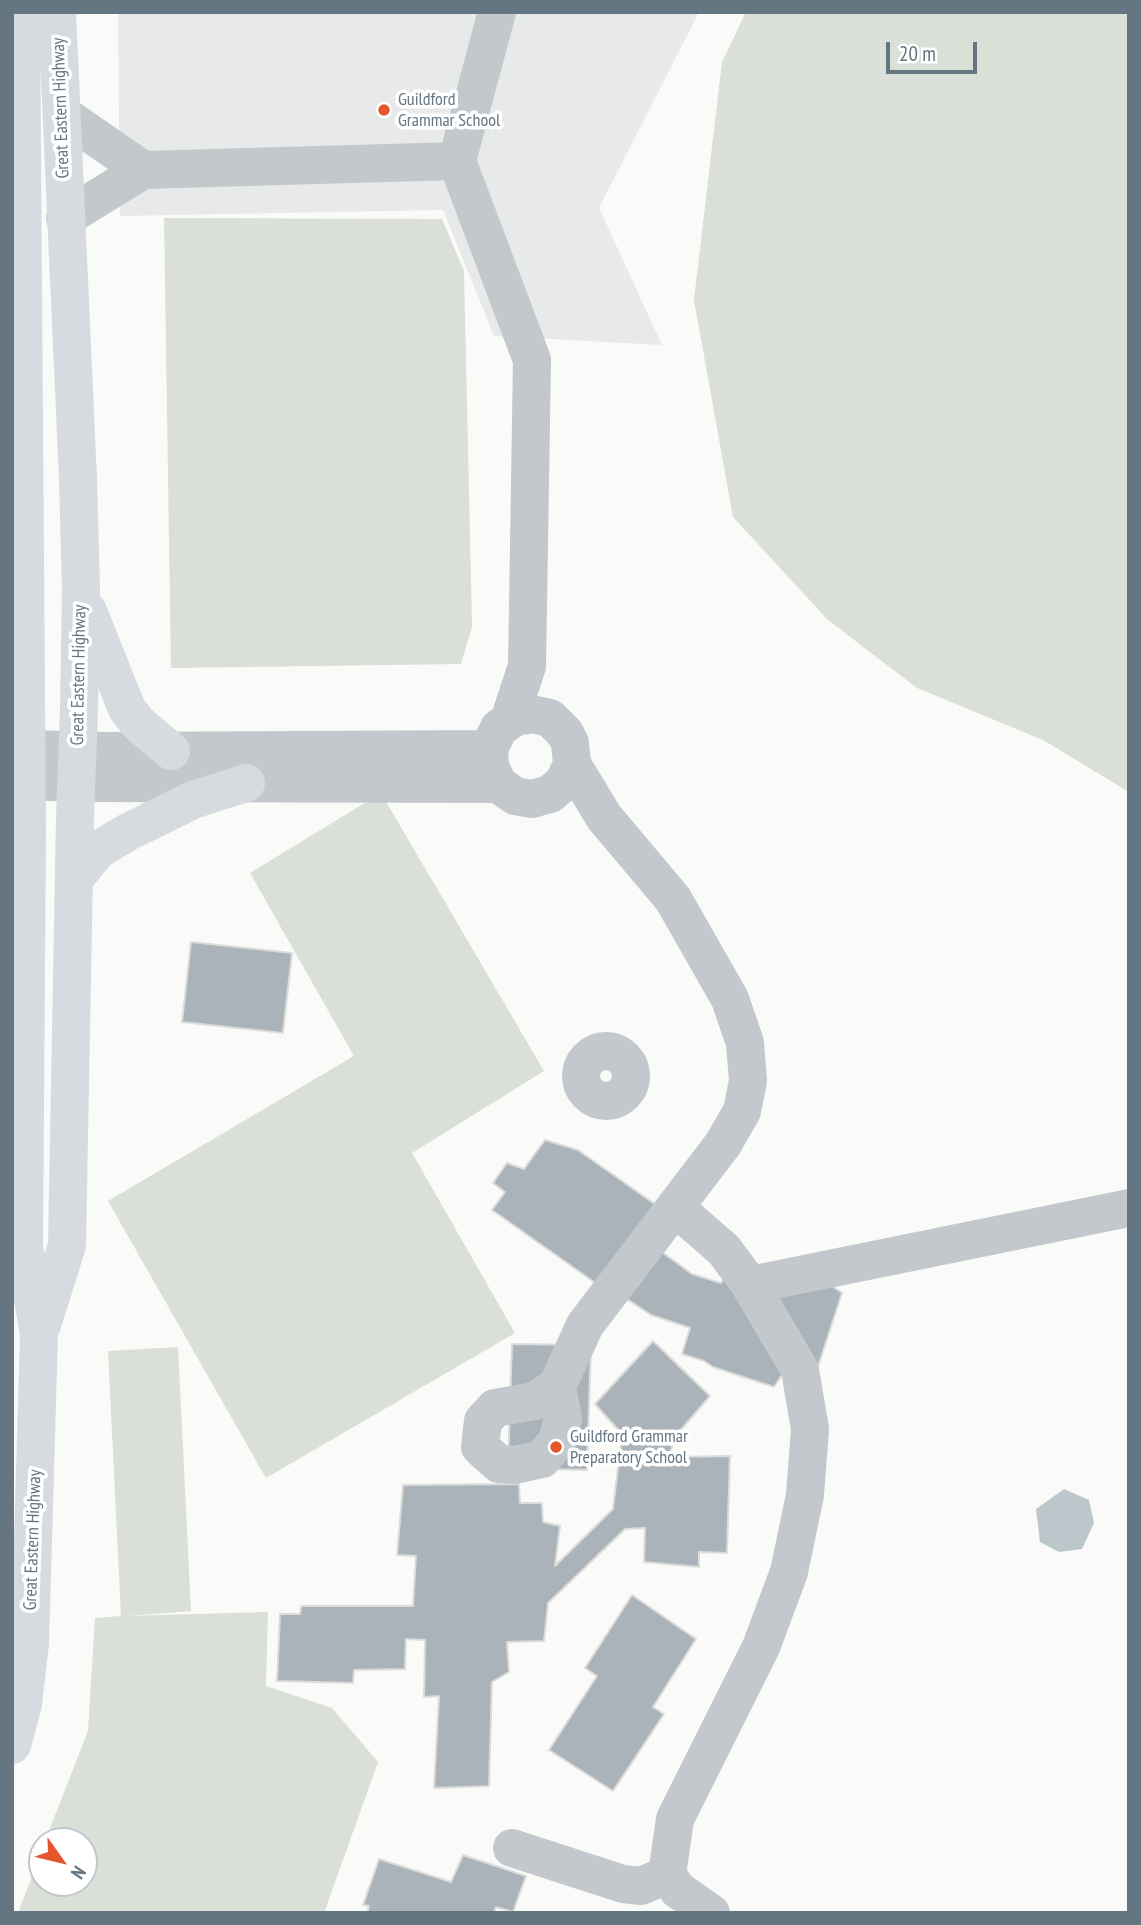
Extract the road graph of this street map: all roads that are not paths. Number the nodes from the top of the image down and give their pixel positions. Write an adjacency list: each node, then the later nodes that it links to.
1 (21, 12): 14 (highway, Great Eastern Highway)
2 (57, 12): 4 (highway, Great Eastern Highway)
3 (496, 12): 5 (lane)
4 (62, 114): 6 (lane); 7 (highway, Great Eastern Highway)
5 (457, 161): 6 (lane); 9 (lane)
6 (144, 170): 7 (lane)
7 (65, 218): 8 (highway, Great Eastern Highway)
8 (80, 589): 11 (highway); 15 (highway, Great Eastern Highway)
9 (527, 666): 10 (lane); 12 (lane)
10 (550, 718): 12 (lane); 13 (lane)
11 (171, 751): 12 (lane); 15 (lane)
12 (507, 763): 13 (lane); 16 (lane); 17 (lane)
13 (572, 764): 17 (lane)
14 (26, 765): 15 (lane); 22 (highway, Great Eastern Highway)
15 (78, 767): 16 (lane); 18 (highway, Great Eastern Highway)
16 (246, 783): 18 (highway)
17 (604, 817): 19 (lane)
18 (75, 878): 22 (highway, Great Eastern Highway)
19 (676, 1208): 21 (lane); 23 (lane)
20 (1129, 1208): 21 (lane)
21 (750, 1284): 26 (lane)
22 (39, 1334): 24 (highway, Great Eastern Highway)
23 (557, 1385)
24 (12, 1745)
25 (512, 1848): 26 (lane)
26 (667, 1875): 27 (lane)
27 (711, 1913)

